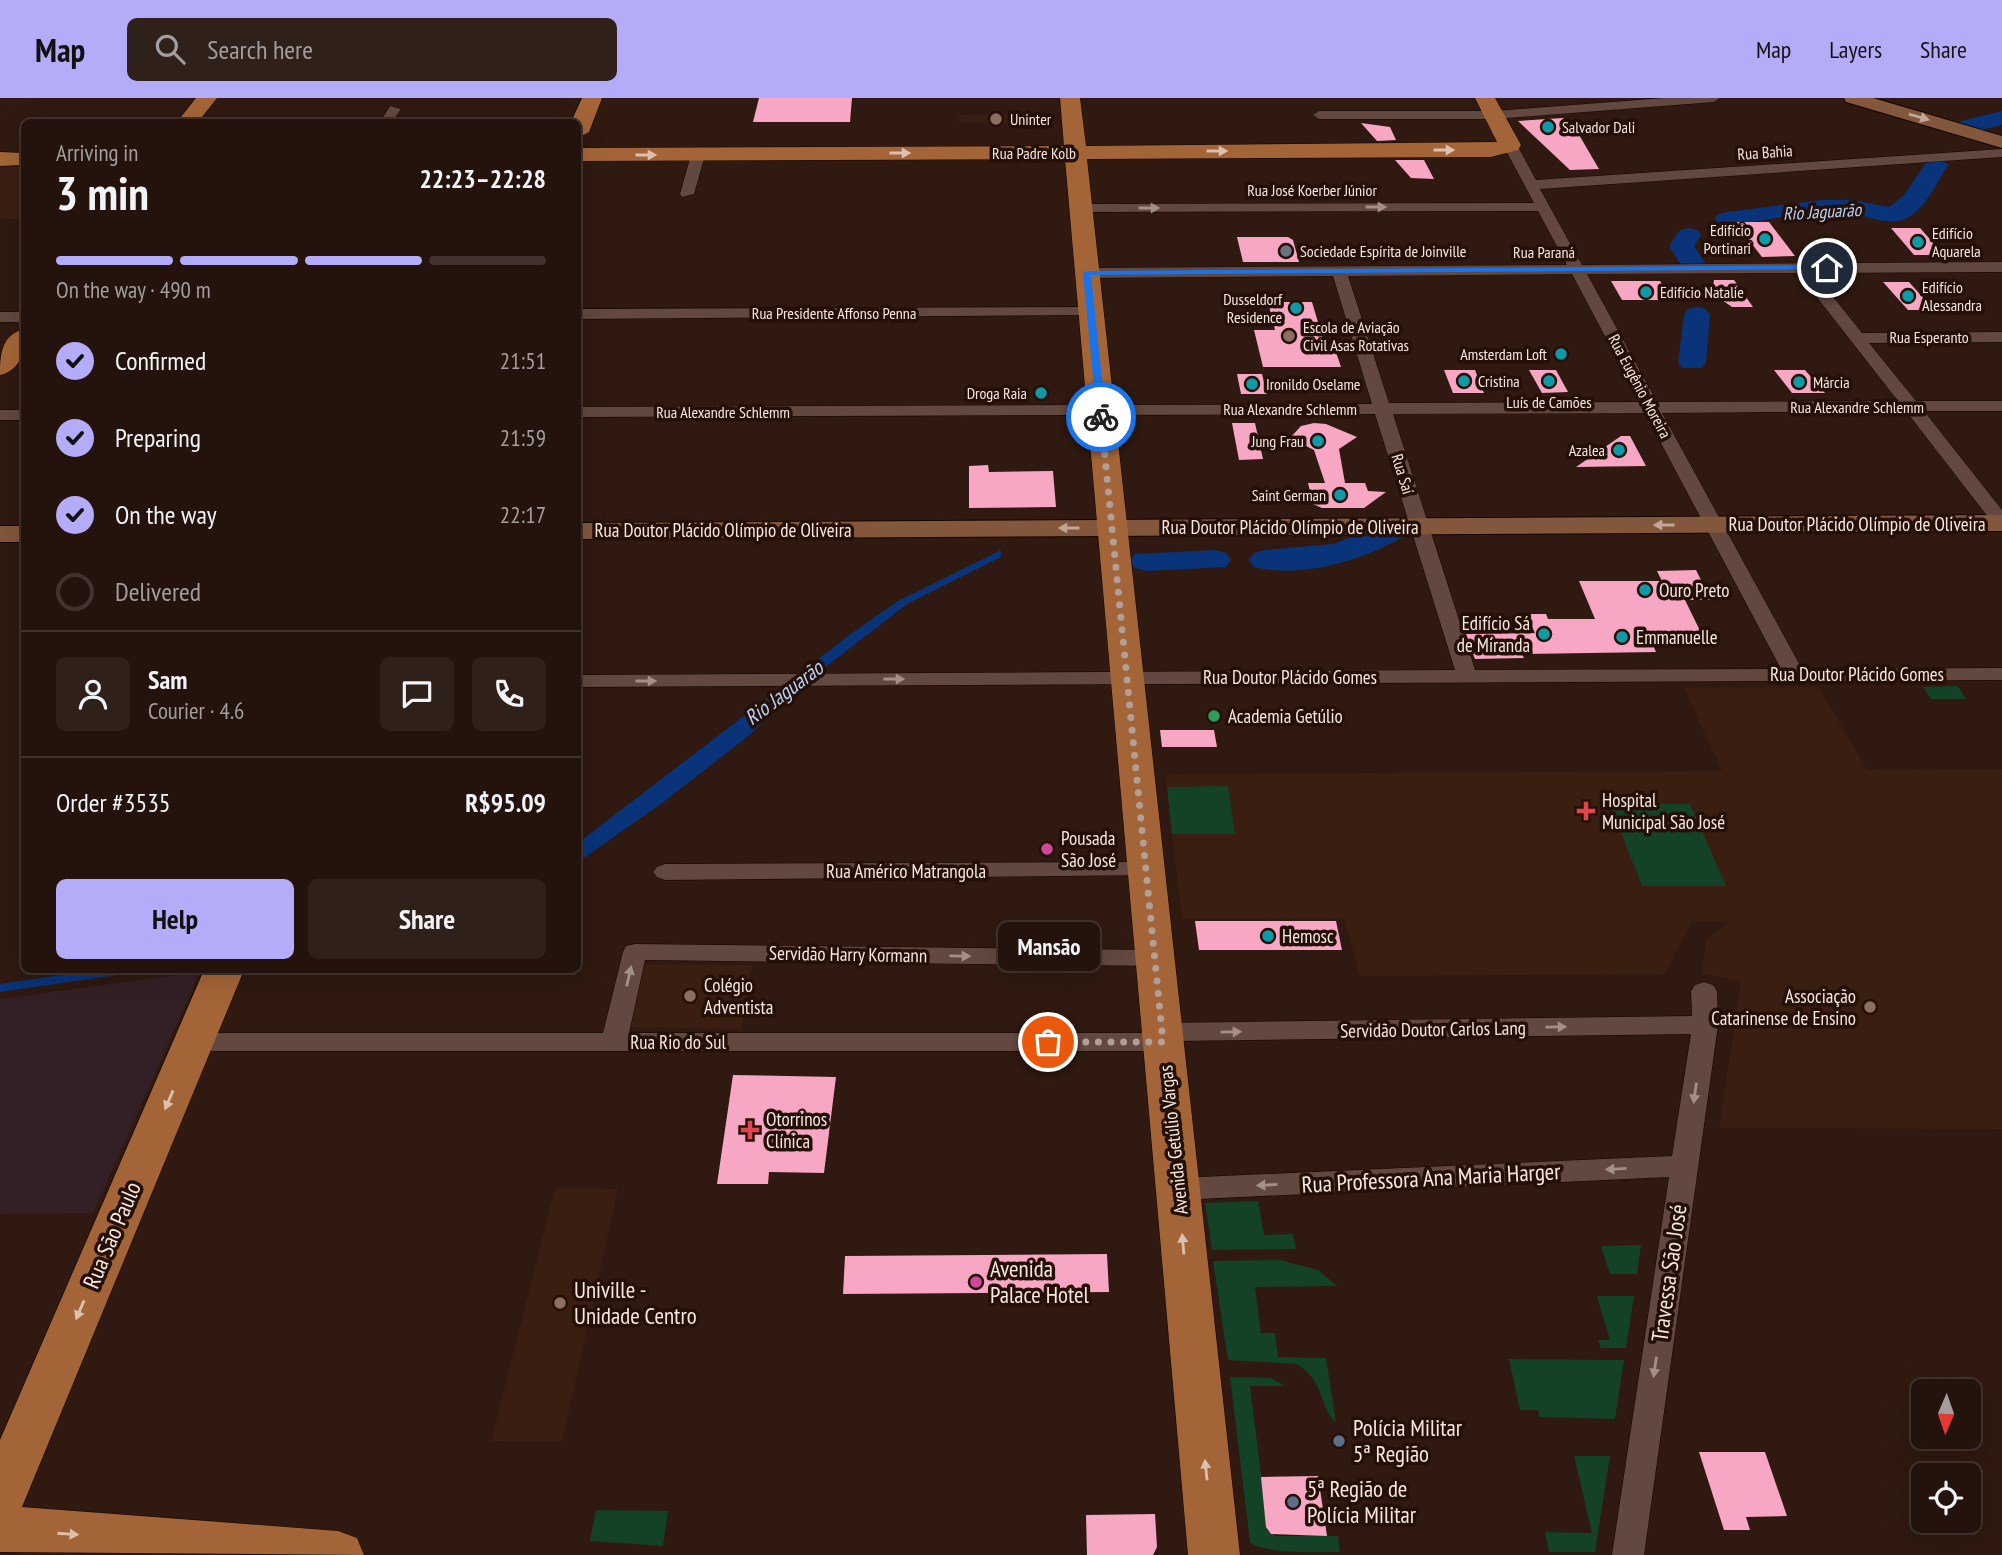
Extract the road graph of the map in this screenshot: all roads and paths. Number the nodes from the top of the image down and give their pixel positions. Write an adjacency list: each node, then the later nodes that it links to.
1 (207, 98): 10 (main road)
2 (221, 98): 11 (main road)
3 (592, 98): 13 (main road)
4 (1070, 98): 16 (main road, Avenida Getúlio Vargas)
5 (1714, 98): 7 (street)
6 (1853, 98): 14 (main road, one-way to 14)
7 (1489, 107): 9 (street); 15 (main road, Rua Eugênio Moreira)
8 (395, 109): 12 (street)
9 (1320, 116)
10 (190, 119)
11 (204, 119)
12 (388, 119)
13 (581, 125)
14 (2002, 142)
15 (1505, 150): 16 (main road, Rua Padre Kolb, one-way to 15); 22 (street, Rua Eugênio Moreira)
16 (1075, 152): 19 (main road, Rua Padre Kolb, one-way to 16); 25 (main road, Avenida Getúlio Vargas)
17 (2002, 153): 22 (street, Rua Bahia)
18 (581, 155): 19 (main road, Rua Padre Kolb, one-way to 19)
19 (698, 155): 23 (street)
20 (0, 159): 21 (main road)
21 (21, 159)
22 (1531, 185): 24 (street, Rua Eugênio Moreira)
23 (687, 194)
24 (1543, 207): 25 (street, Rua José Koerber Júnior, one-way to 24); 28 (street, Rua Eugênio Moreira)
25 (1081, 208): 30 (main road, Avenida Getúlio Vargas)
26 (2002, 267): 27 (street, Rua Paraná)
27 (1802, 268): 28 (street, Rua Paraná); 37 (street)
28 (1577, 270): 29 (street, Rua Paraná); 43 (street, Rua Eugênio Moreira)
29 (1339, 271): 30 (street, Rua Paraná); 44 (street, Rua Saí)
30 (1087, 273): 31 (main road, Avenida Getúlio Vargas)
31 (1091, 312): 32 (street, Rua Presidente Affonso Penna); 45 (main road, Avenida Getúlio Vargas)
32 (581, 314)
33 (21, 316): 34 (street)
34 (0, 317)
35 (21, 320): 39 (main road)
36 (2002, 337): 37 (street, Rua Esperanto)
37 (1857, 338): 42 (street)
38 (21, 341): 40 (main road)
39 (0, 346)
40 (0, 367)
41 (2002, 406): 42 (street, Rua Alexandre Schlemm)
42 (1911, 407): 43 (street, Rua Alexandre Schlemm); 49 (street)
43 (1651, 408): 44 (street, Rua Alexandre Schlemm); 50 (street, Rua Eugênio Moreira)
44 (1382, 409): 45 (street, Rua Alexandre Schlemm); 51 (street, Rua Saí)
45 (1101, 410): 46 (street, Rua Alexandre Schlemm); 52 (main road, Avenida Getúlio Vargas)
46 (581, 412)
47 (0, 415): 48 (street)
48 (21, 415)
49 (2002, 522): 50 (main road, Rua Doutor Plácido Olímpio de Oliveira)
50 (1714, 524): 51 (main road, Rua Doutor Plácido Olímpio de Oliveira, one-way to 51); 57 (street, Rua Eugênio Moreira)
51 (1419, 526): 52 (main road, Rua Doutor Plácido Olímpio de Oliveira); 58 (street, Rua Saí)
52 (1112, 528): 53 (main road, Rua Doutor Plácido Olímpio de Oliveira, one-way to 53); 59 (main road, Avenida Getúlio Vargas)
53 (581, 531)
54 (0, 534): 55 (main road)
55 (21, 534)
56 (2002, 674): 57 (street, Rua Doutor Plácido Gomes)
57 (1795, 675): 58 (street, Rua Doutor Plácido Gomes)
58 (1466, 677): 59 (street, Rua Doutor Plácido Gomes)
59 (1127, 678): 60 (street, Rua Doutor Plácido Gomes, one-way to 59); 61 (main road, Avenida Getúlio Vargas)
60 (581, 681)
61 (1146, 870): 62 (street, Rua Américo Matrangola); 63 (main road, Avenida Getúlio Vargas)
62 (665, 872)
63 (1155, 958): 67 (main road, Avenida Getúlio Vargas); 69 (street, Servidão Harry Kormann, one-way to 63)
64 (223, 973): 68 (main road, Rua São Paulo)
65 (1704, 991): 66 (street, Travessa São José)
66 (1705, 1025): 67 (street, Servidão Doutor Carlos Lang, one-way to 66); 70 (street, Travessa São José, one-way to 70)
67 (1163, 1037): 69 (street, Rua Rio do Sul); 71 (main road, Avenida Getúlio Vargas)
68 (194, 1042): 69 (street, Rua Rio do Sul); 72 (main road, Rua São Paulo, one-way to 72)
69 (614, 1042)
70 (1684, 1166): 71 (street, Rua Professora Ana Maria Harger, one-way to 71); 77 (street, Travessa São José, one-way to 77)
71 (1178, 1189): 76 (main road, Avenida Getúlio Vargas, one-way to 71)
72 (0, 1500)
73 (0, 1529): 74 (main road, one-way to 74)
74 (153, 1548): 75 (main road)
75 (319, 1554)
76 (1214, 1555)
77 (1628, 1555)

